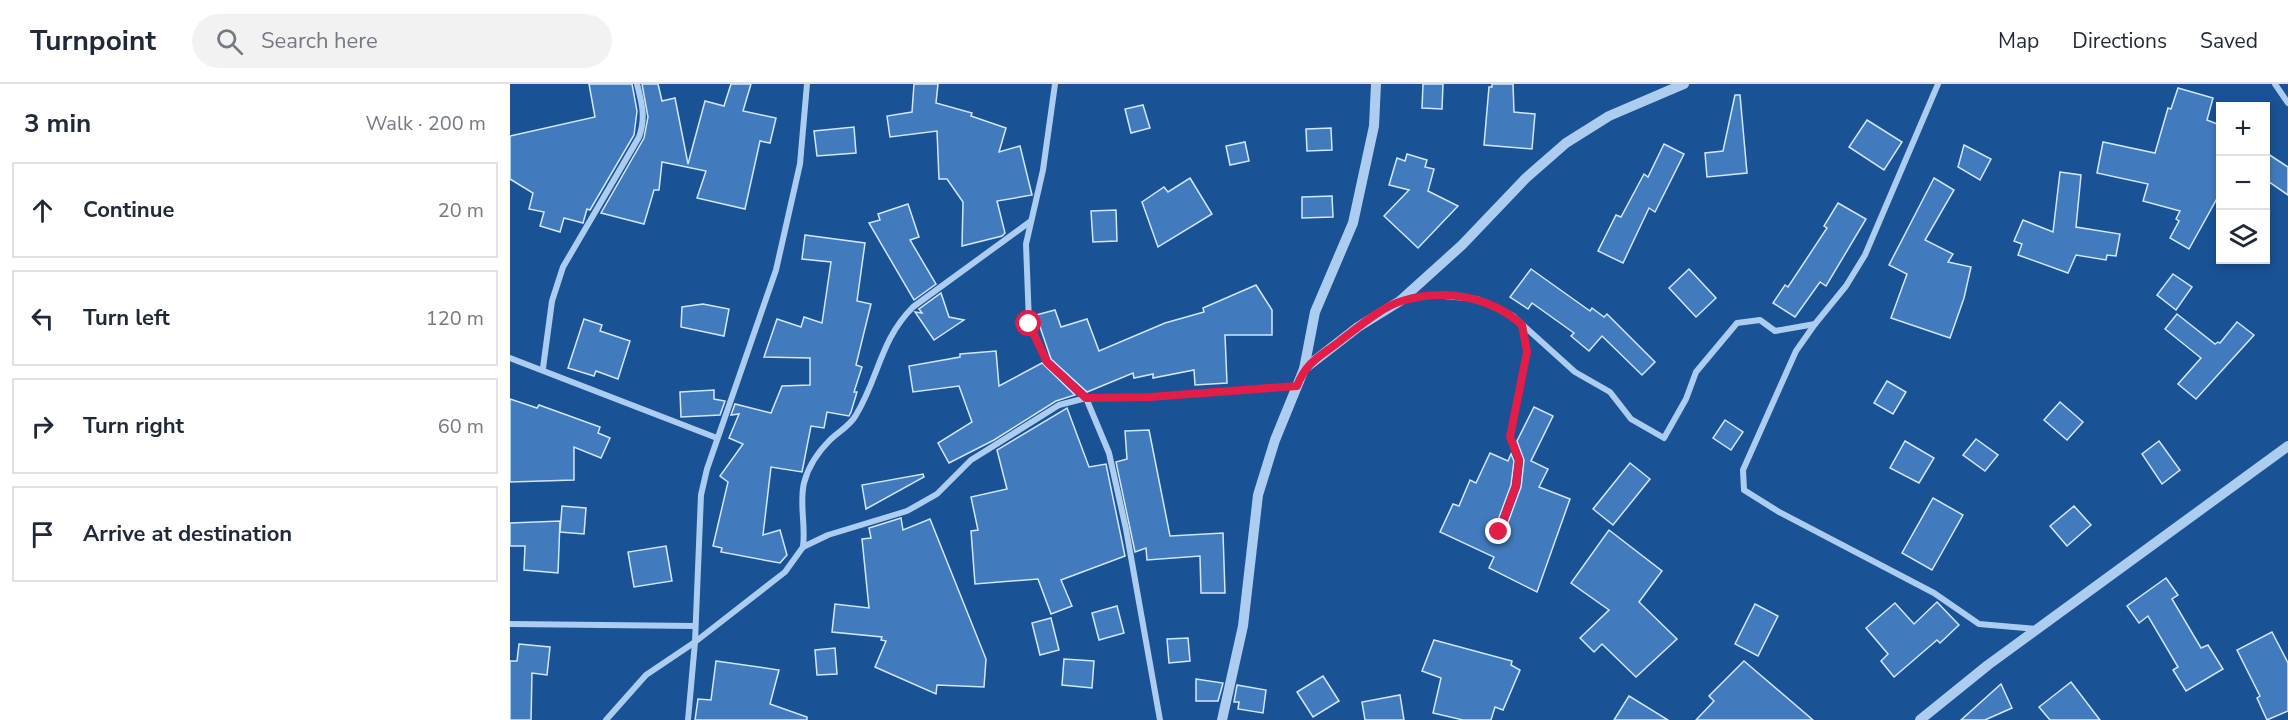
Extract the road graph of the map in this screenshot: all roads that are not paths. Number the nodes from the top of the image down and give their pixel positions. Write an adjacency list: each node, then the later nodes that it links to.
1 (637, 84): 14 (street)
2 (807, 84): 18 (street)
3 (1055, 84): 9 (street)
4 (1376, 84): 15 (street)
5 (1684, 84): 10 (street)
6 (1938, 84): 11 (street)
7 (2275, 84): 8 (street)
8 (2288, 103)
9 (1031, 221): 17 (street); 21 (street)
10 (1400, 301): 12 (street); 15 (street)
11 (1815, 324): 12 (street); 24 (street)
12 (1522, 325): 20 (street)
13 (510, 358): 14 (street)
14 (543, 368): 18 (street)
15 (1304, 369): 16 (street)
16 (1297, 386): 17 (street); 29 (street)
17 (1086, 398): 21 (street); 28 (street)
18 (717, 438): 23 (street)
19 (2288, 446): 24 (street)
20 (1499, 532)
21 (803, 547): 25 (street)
22 (510, 624): 23 (street)
23 (695, 626): 25 (street)
24 (2040, 629): 30 (street)
25 (695, 642): 26 (street); 27 (street)
26 (606, 720)
27 (688, 720)
28 (1160, 720)
29 (1222, 720)
30 (1920, 720)

